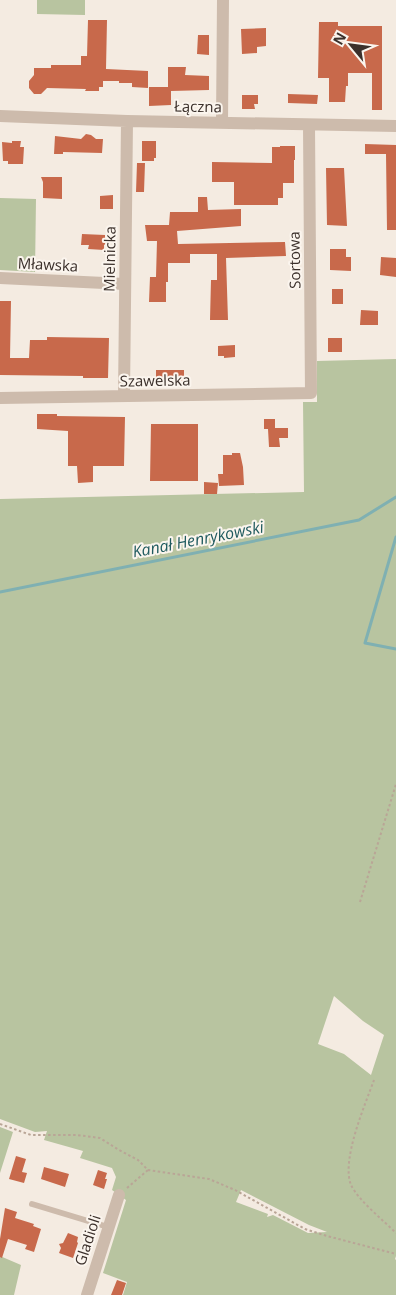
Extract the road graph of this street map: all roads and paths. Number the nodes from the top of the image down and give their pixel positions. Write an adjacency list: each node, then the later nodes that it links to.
1 (223, 0): 4 (street)
2 (0, 116): 3 (street, Łączna)
3 (127, 121): 4 (street, Łączna); 8 (street, Mielnicka)
4 (222, 123): 5 (street, Łączna)
5 (309, 126): 6 (street, Łączna); 9 (street, Sortowa)
6 (396, 126)
7 (0, 278): 8 (street, Mławska)
8 (124, 284): 10 (street, Mielnicka)
9 (312, 393): 10 (street, Szawelska)
10 (124, 396): 11 (street, Szawelska)
11 (0, 398)
12 (396, 784): 13 (path)
13 (360, 902)
14 (374, 1080): 20 (path)
15 (0, 1124): 16 (path)
16 (148, 1170): 17 (path); 21 (path)
17 (119, 1196): 19 (street, Gladioli)
18 (32, 1204): 19 (lane)
19 (108, 1227): 22 (street, Gladioli)
20 (396, 1233)
21 (396, 1254)
22 (87, 1295)

